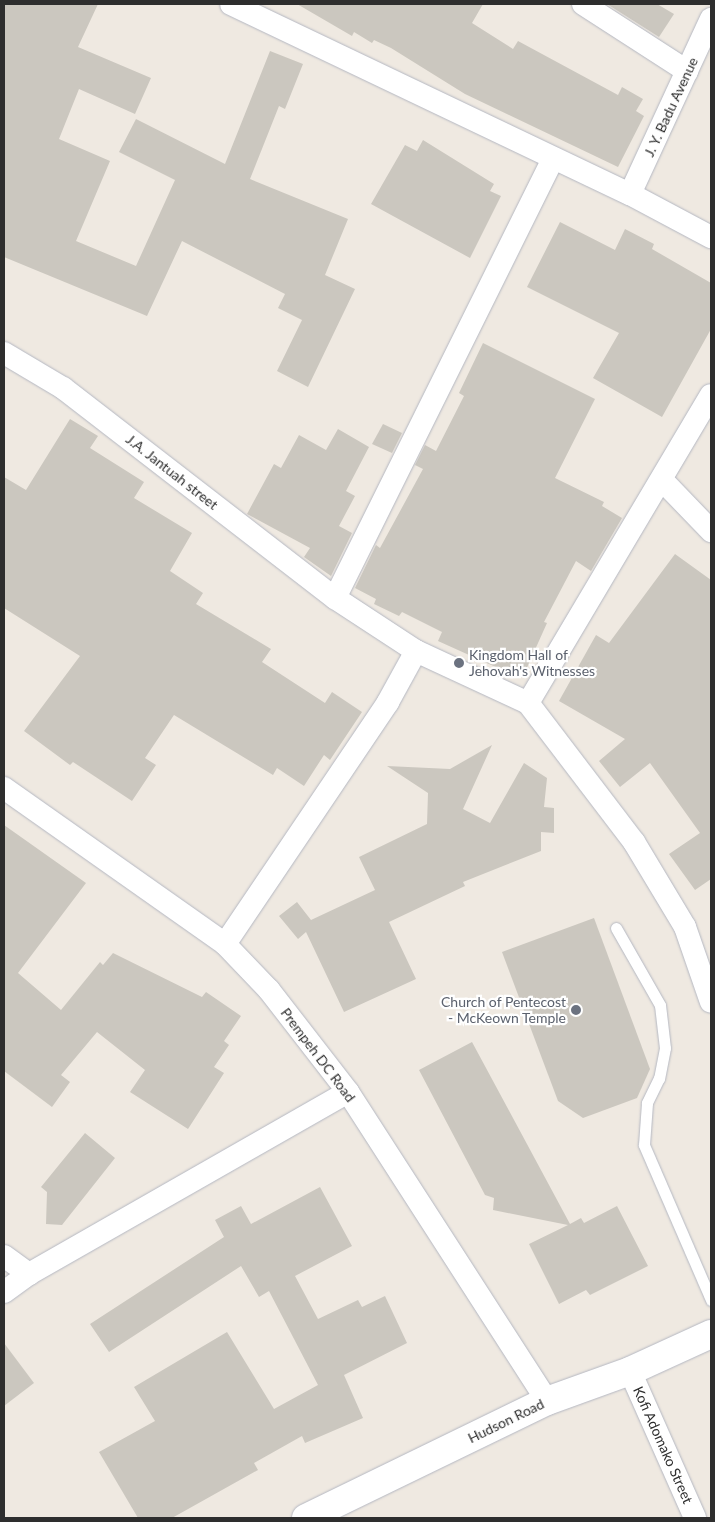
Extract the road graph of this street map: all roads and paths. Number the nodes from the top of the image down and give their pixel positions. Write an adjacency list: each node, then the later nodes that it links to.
1 (231, 4): 5 (street)
2 (583, 4): 4 (street)
3 (711, 19): 4 (street, J. Y. Badu Avenue)
4 (687, 71): 6 (street, J. Y. Badu Avenue)
5 (553, 158): 6 (street); 12 (street)
6 (630, 194): 7 (street)
7 (711, 237)
8 (4, 353): 12 (street, J.A. Jantuah street)
9 (711, 395): 10 (street)
10 (662, 480): 11 (street); 14 (street)
11 (711, 531)
12 (335, 598): 13 (street, J.A. Jantuah street)
13 (416, 651): 14 (street, J.A. Jantuah street); 17 (street)
14 (528, 703): 18 (street)
15 (4, 788): 17 (street, Prempeh DC Road)
16 (616, 928): 23 (lane)
17 (225, 944): 19 (street, Prempeh DC Road)
18 (711, 1002)
19 (348, 1092): 21 (street); 26 (street, Prempeh DC Road)
20 (4, 1256): 21 (street)
21 (29, 1274): 22 (street)
22 (4, 1292)
23 (711, 1300)
24 (711, 1334): 25 (street, Hudson Road)
25 (630, 1371): 26 (street, Hudson Road); 28 (street, Kofi Adomako Street)
26 (547, 1402): 27 (street, Hudson Road)
27 (314, 1516)
28 (695, 1518)

